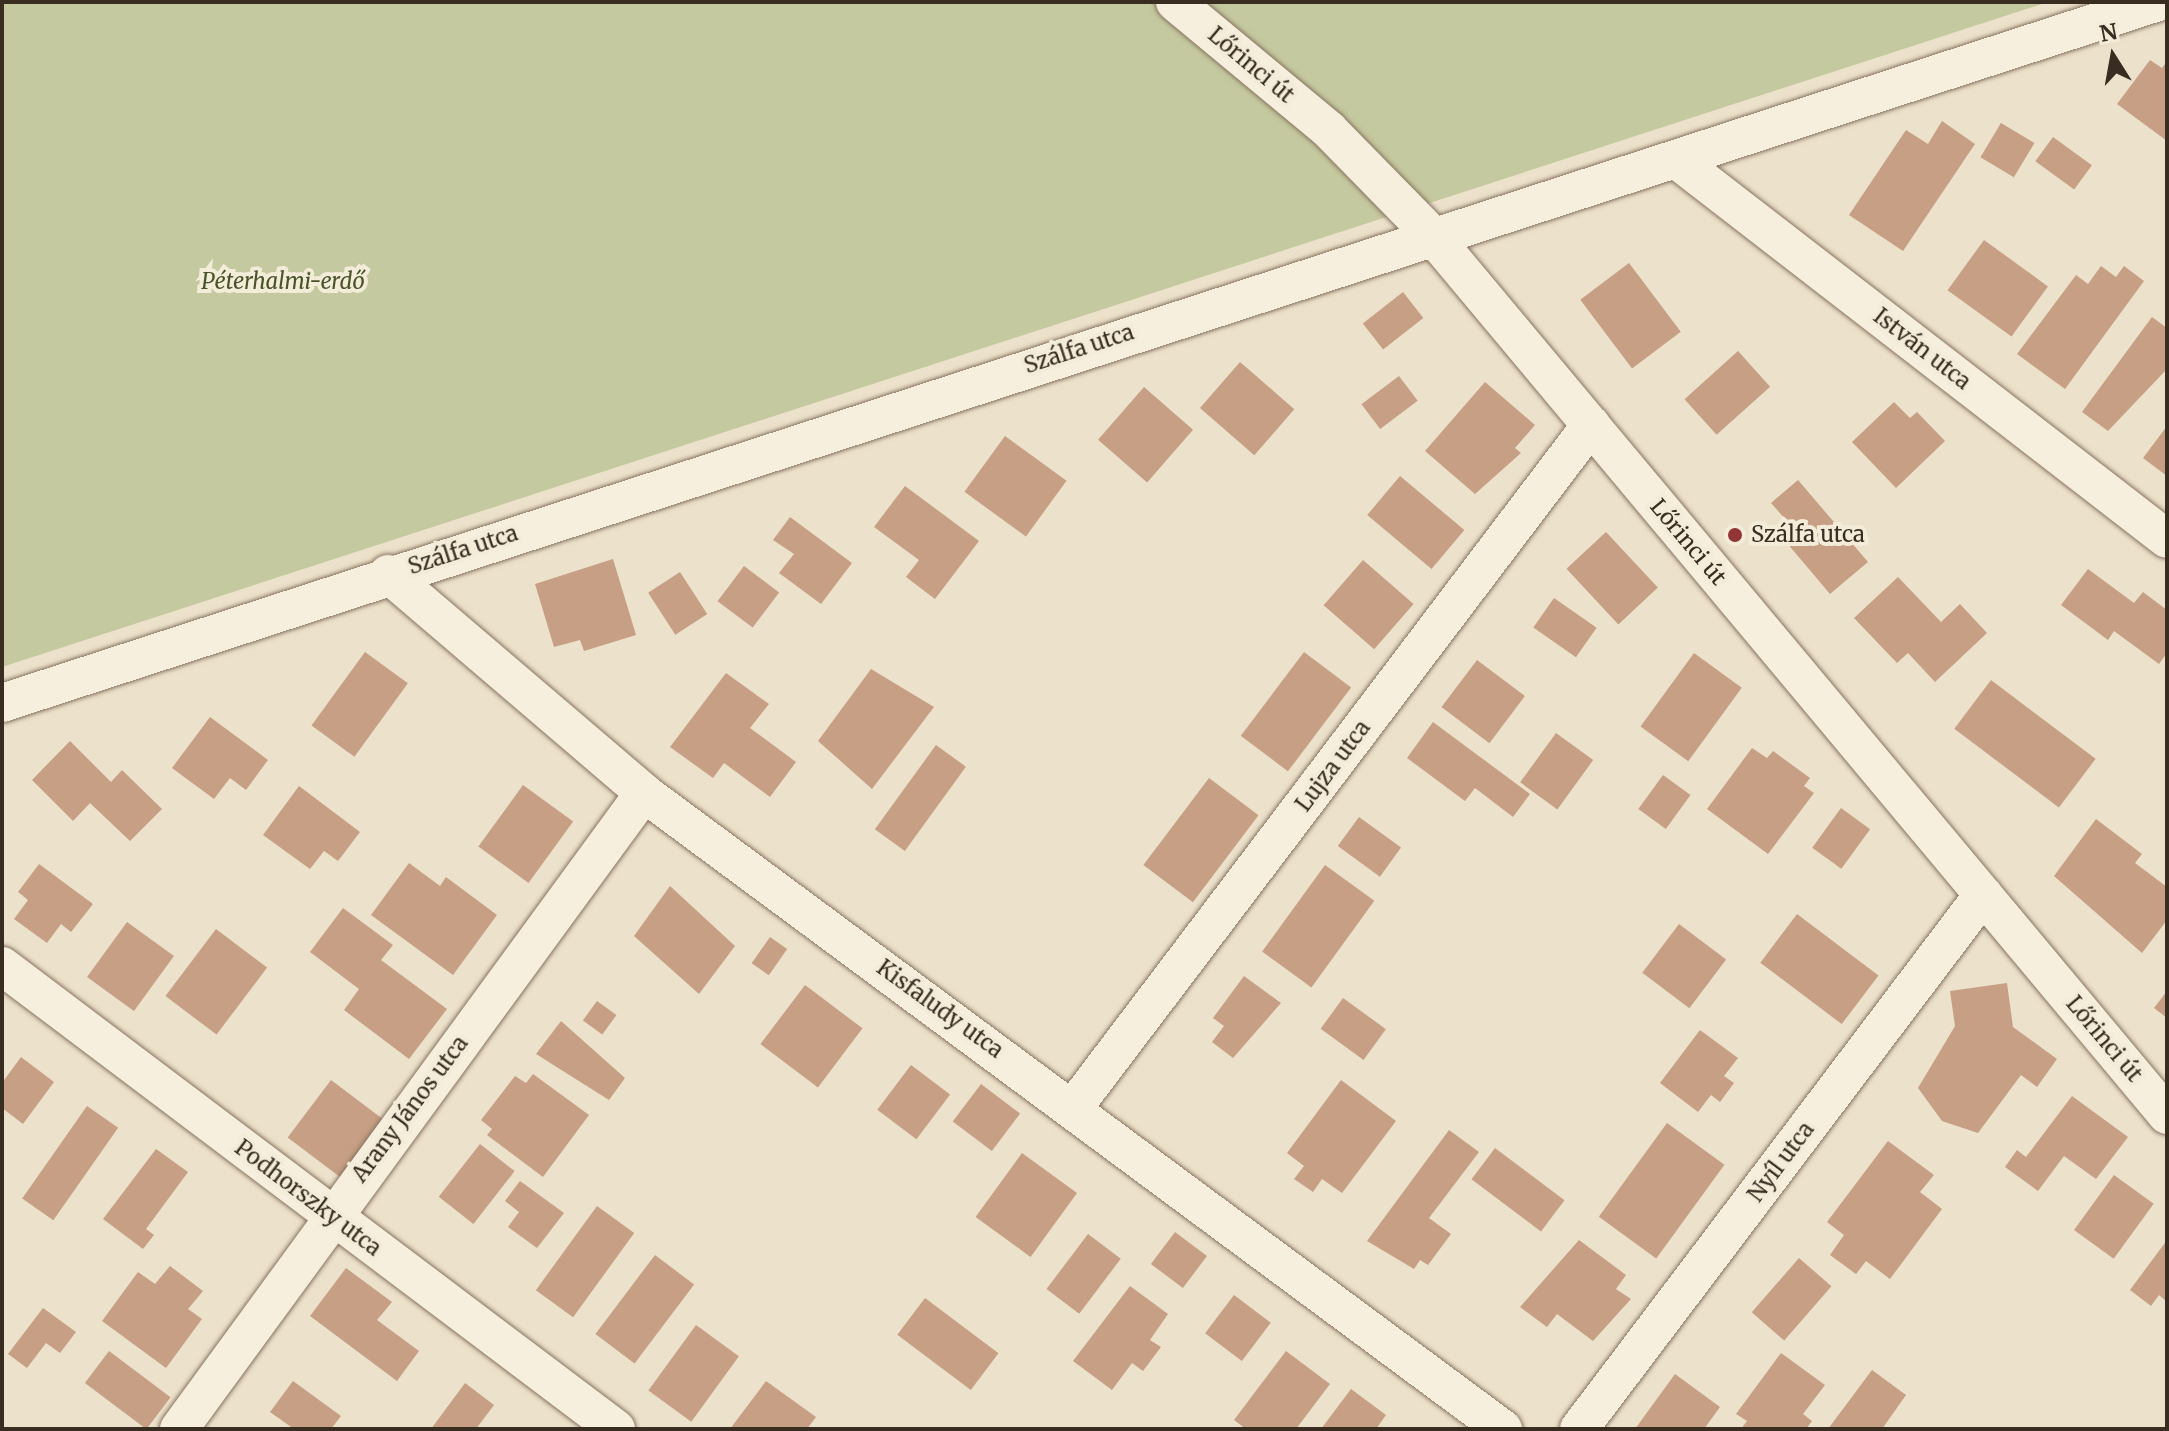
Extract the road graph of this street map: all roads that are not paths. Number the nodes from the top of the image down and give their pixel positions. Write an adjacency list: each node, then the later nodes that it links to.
1 (1175, 2): 4 (street, Lőrinci út)
2 (2158, 2): 3 (street, Szálfa utca)
3 (1677, 160): 4 (street, Szálfa utca); 6 (street, István utca)
4 (1431, 234): 5 (street, Lőrinci út); 7 (street, Szálfa utca)
5 (1591, 425): 10 (street, Lőrinci út); 12 (street, Lujza utca)
6 (2167, 539)
7 (388, 574): 8 (street, Szálfa utca); 9 (street, Kisfaludy utca)
8 (2, 703)
9 (644, 793): 12 (street, Kisfaludy utca); 14 (street, Arany János utca)
10 (1983, 895): 13 (street, Lőrinci út); 18 (street, Nyíl utca)
11 (2, 966): 14 (street, Podhorszky utca)
12 (1074, 1107): 17 (street, Kisfaludy utca)
13 (2167, 1115)
14 (331, 1215): 15 (street, Arany János utca); 16 (street, Podhorszky utca)
15 (179, 1429)
16 (616, 1429)
17 (1503, 1429)
18 (1579, 1429)

